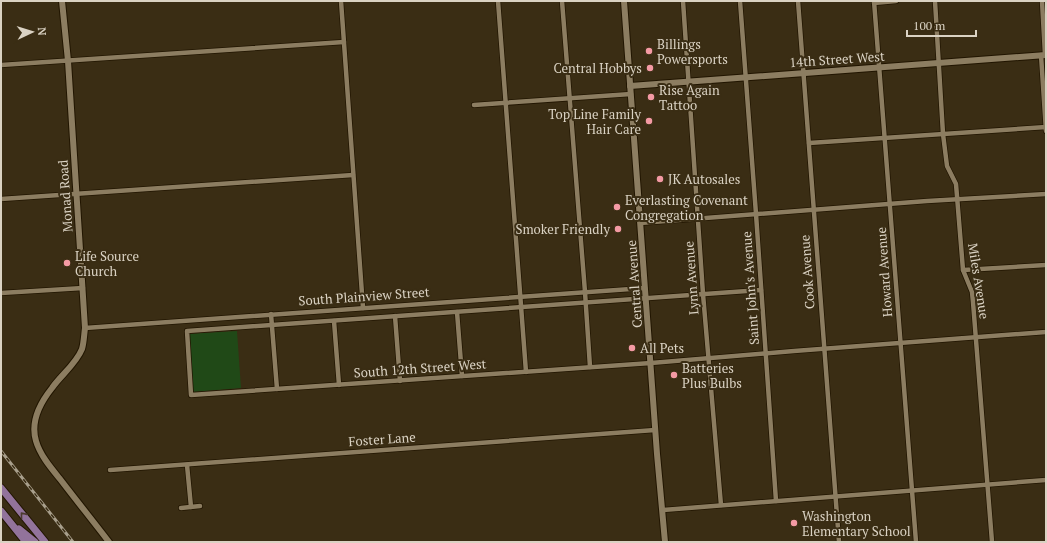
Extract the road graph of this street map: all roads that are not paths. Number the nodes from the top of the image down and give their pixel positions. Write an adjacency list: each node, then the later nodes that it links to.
1 (62, 1): 15 (street, Monad Road)
2 (341, 1): 13 (street)
3 (498, 1): 25 (street)
4 (562, 1): 24 (street)
5 (624, 1): 22 (street, Central Avenue)
6 (682, 1): 21 (street, Lynn Avenue)
7 (740, 1): 20 (street, Saint John's Avenue)
8 (798, 1): 19 (street, Cook Avenue)
9 (896, 1): 12 (street)
10 (935, 1): 16 (street, Miles Avenue)
11 (1042, 1): 14 (street)
12 (874, 2): 18 (street, Howard Avenue)
13 (344, 42): 15 (street); 32 (street)
14 (1044, 55): 16 (street, 14th Street West); 27 (street)
15 (68, 61): 17 (street); 33 (street, Monad Road)
16 (939, 62): 18 (street, 14th Street West); 29 (street, Miles Avenue)
17 (1, 66)
18 (879, 67): 19 (street, 14th Street West); 30 (street, Howard Avenue)
19 (804, 72): 20 (street, 14th Street West); 31 (street, Cook Avenue)
20 (745, 77): 21 (street, 14th Street West); 39 (street, Saint John's Avenue)
21 (688, 81): 22 (street, 14th Street West); 40 (street, Lynn Avenue)
22 (630, 86): 23 (street, Central Avenue)
23 (631, 94): 24 (street); 41 (street, Central Avenue)
24 (570, 99): 25 (street); 47 (street)
25 (505, 102): 26 (street); 50 (street)
26 (474, 105)
27 (1046, 126): 28 (street); 29 (street)
28 (1046, 131)
29 (943, 134): 30 (street); 36 (street, Miles Avenue)
30 (885, 138): 31 (street); 37 (street, Howard Avenue)
31 (809, 143): 38 (street, Cook Avenue)
32 (353, 175): 33 (street); 54 (street)
33 (76, 194): 35 (street); 44 (street, Monad Road)
34 (1046, 194): 36 (street)
35 (1, 199)
36 (958, 200): 37 (street); 43 (street, Miles Avenue)
37 (891, 204): 38 (street); 63 (street, Howard Avenue)
38 (814, 209): 39 (street); 64 (street, Cook Avenue)
39 (756, 214): 40 (street); 46 (street, Saint John's Avenue)
40 (698, 218): 41 (street); 49 (street, Lynn Avenue)
41 (640, 223): 45 (street, Central Avenue)
42 (1046, 265): 43 (street)
43 (963, 270): 62 (street, Miles Avenue)
44 (83, 288): 48 (street); 60 (street, Monad Road)
45 (645, 288): 47 (street, South Plainview Street); 51 (street, Central Avenue)
46 (761, 290): 49 (street, South Plainview Street); 65 (street, Saint John's Avenue)
47 (585, 292): 50 (street, South Plainview Street); 52 (street)
48 (1, 293)
49 (704, 294): 51 (street, South Plainview Street); 66 (street, Lynn Avenue)
50 (520, 297): 53 (street); 54 (street, South Plainview Street)
51 (645, 298): 52 (street, South Plainview Street); 67 (street, Central Avenue)
52 (586, 303): 53 (street, South Plainview Street); 68 (street)
53 (521, 307): 55 (street, South Plainview Street); 69 (street)
54 (363, 308): 56 (street, South Plainview Street)
55 (457, 312): 57 (street, South Plainview Street); 70 (street)
56 (272, 314): 59 (street); 60 (street, South Plainview Street)
57 (395, 316): 58 (street, South Plainview Street); 71 (street)
58 (334, 321): 59 (street, South Plainview Street); 72 (street)
59 (272, 325): 73 (street); 74 (street, South Plainview Street)
60 (85, 328): 94 (street, Monad Road)
61 (1046, 332): 62 (street, South 12th Street West)
62 (976, 337): 63 (street, South 12th Street West); 79 (street, Miles Avenue)
63 (900, 342): 64 (street, South 12th Street West); 81 (street, Howard Avenue)
64 (824, 348): 65 (street, South 12th Street West); 82 (street, Cook Avenue)
65 (766, 353): 66 (street, South 12th Street West); 83 (street, Saint John's Avenue)
66 (708, 358): 67 (street, South 12th Street West); 84 (street, Lynn Avenue)
67 (651, 363): 68 (street, South 12th Street West); 75 (street, Central Avenue)
68 (590, 367): 69 (street, South 12th Street West)
69 (526, 372): 70 (street, South 12th Street West)
70 (462, 376): 71 (street, South 12th Street West)
71 (400, 380): 72 (street, South 12th Street West)
72 (338, 385): 73 (street, South 12th Street West)
73 (277, 389): 74 (street, South 12th Street West)
74 (191, 395)
75 (655, 430): 76 (street, Foster Lane); 88 (street, Central Avenue)
76 (187, 464): 77 (street, Foster Lane); 85 (street)
77 (110, 470)
78 (1046, 480): 79 (street)
79 (987, 485): 81 (street); 98 (street, Miles Avenue)
80 (1, 488): 93 (main road, one-way to 80)
81 (912, 491): 82 (street); 97 (street, Howard Avenue)
82 (835, 497): 83 (street); 96 (street, Cook Avenue)
83 (776, 501): 84 (street)
84 (721, 505): 88 (street)
85 (191, 506): 86 (street); 87 (street)
86 (200, 506)
87 (181, 508)
88 (663, 510): 95 (street, Central Avenue)
89 (1, 511): 90 (main road)
90 (7, 518): 91 (main road); 92 (main road)
91 (26, 542)
92 (35, 542)
93 (45, 542)
94 (109, 542)
95 (665, 542)
96 (839, 542)
97 (916, 542)
98 (992, 542)

